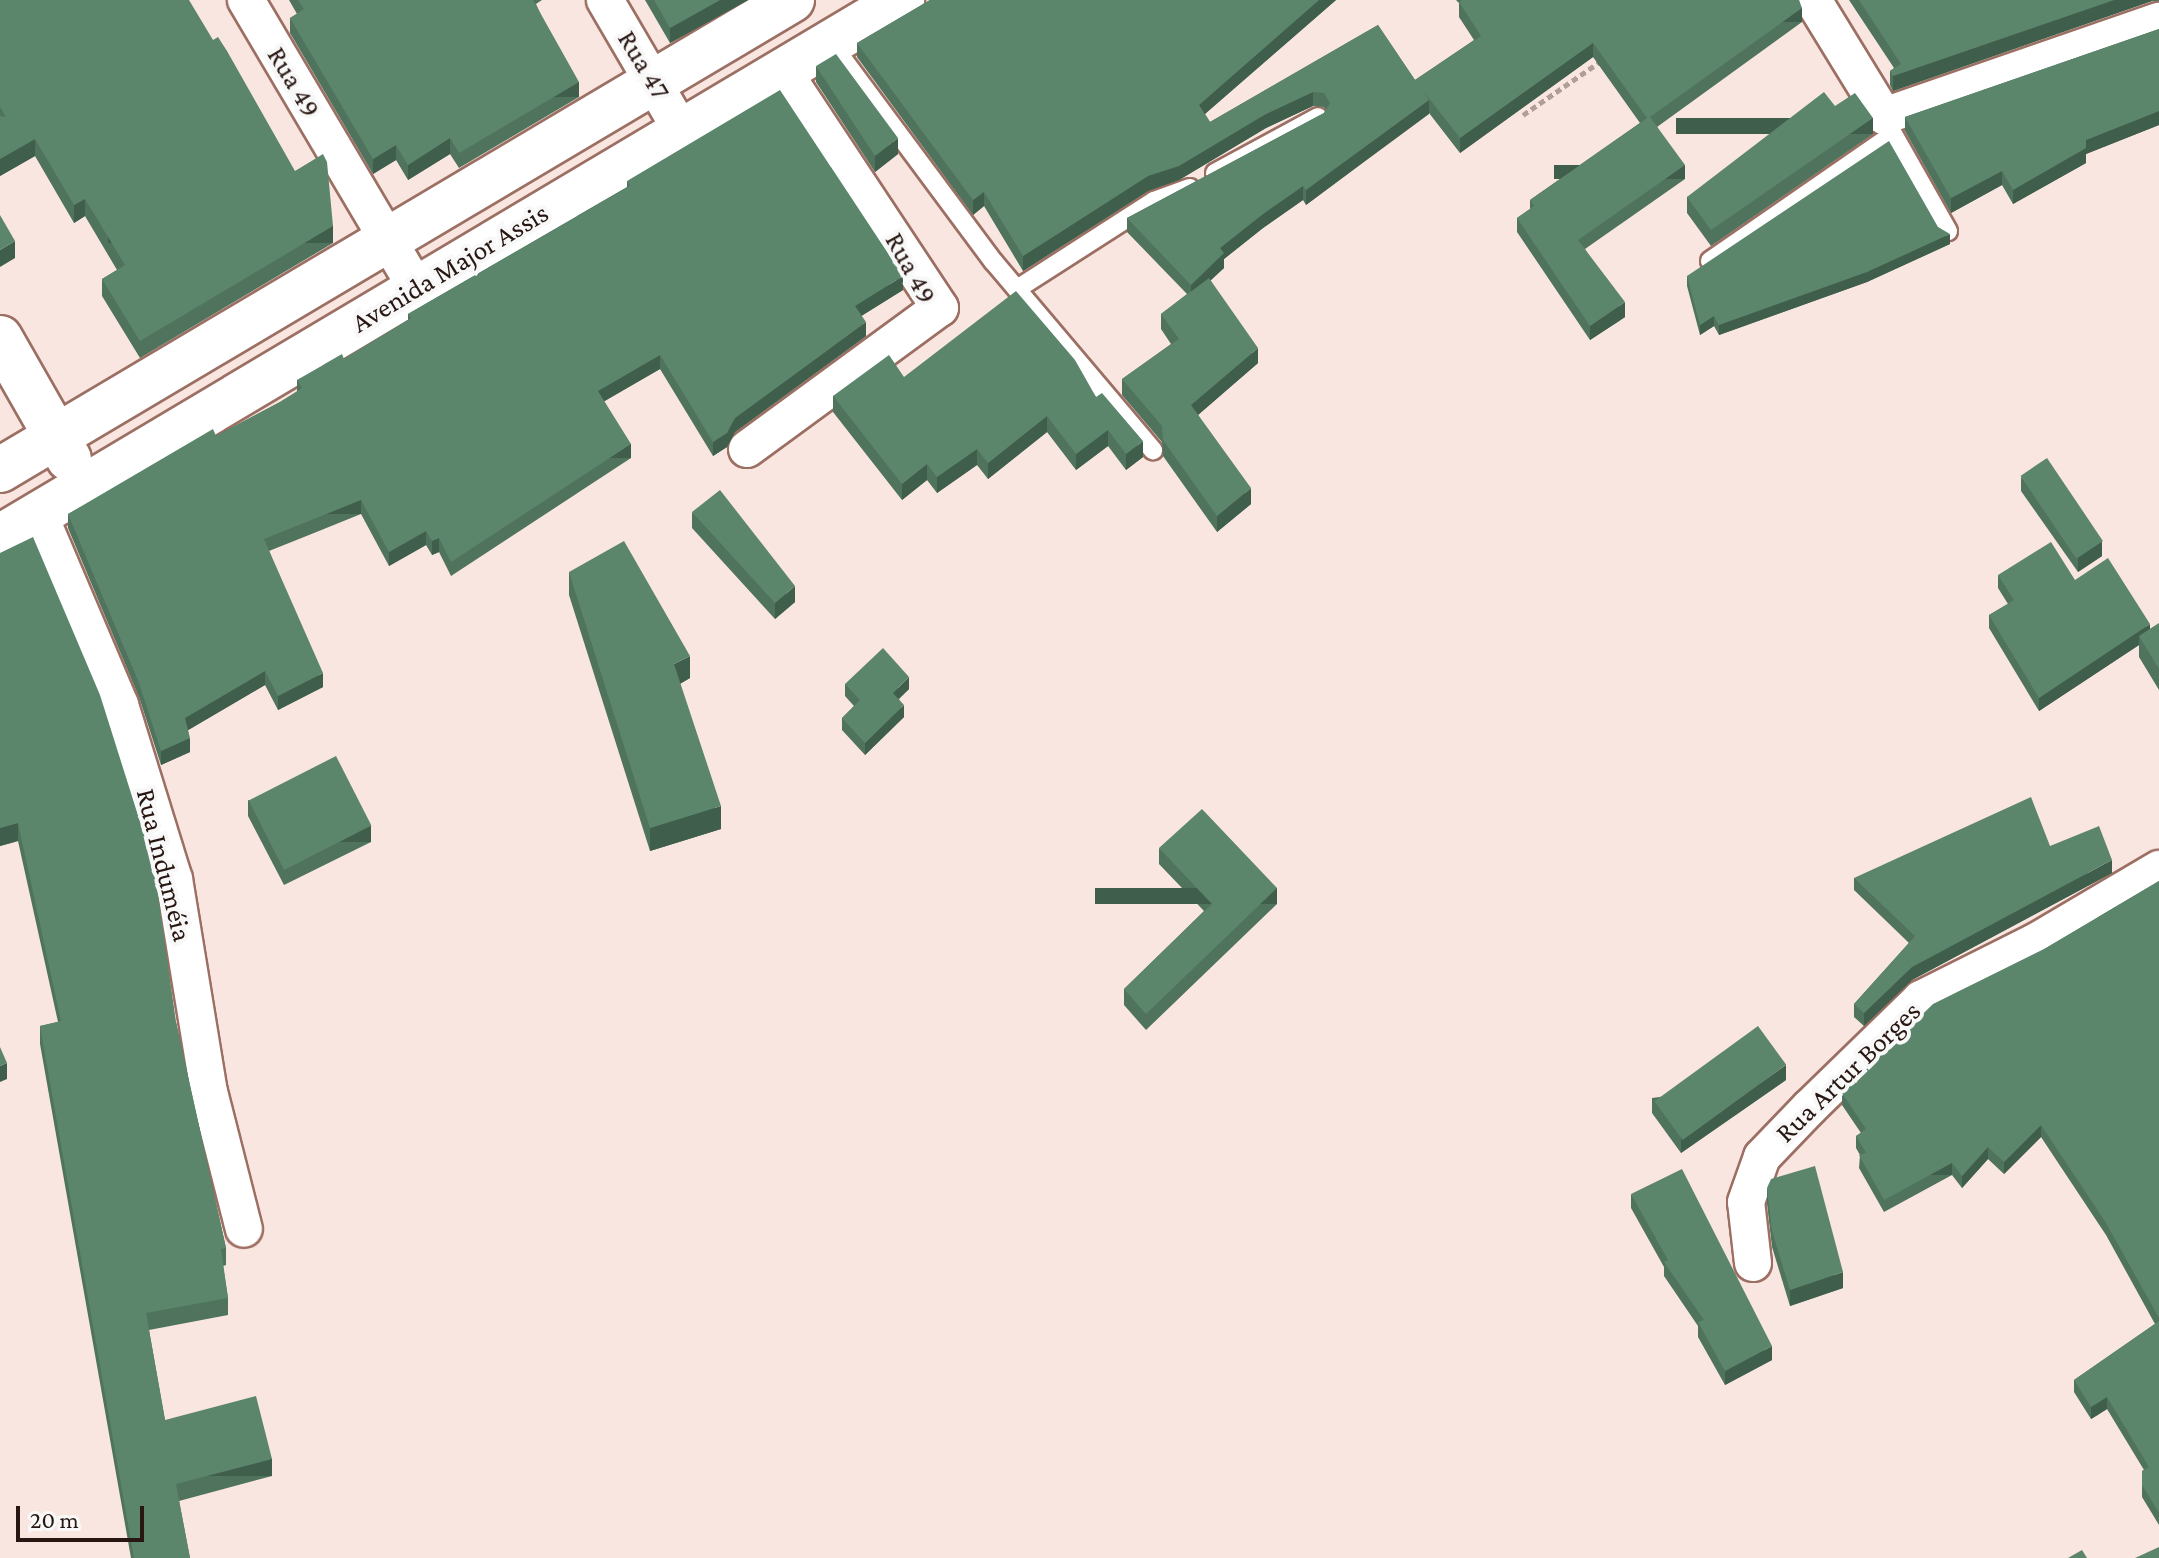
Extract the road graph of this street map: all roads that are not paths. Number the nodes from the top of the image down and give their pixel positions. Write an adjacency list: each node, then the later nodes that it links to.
1 (246, 0): 16 (street, Rua 49)
2 (605, 0): 11 (street, Rua 47)
3 (792, 0): 11 (street, Avenida Major Assis)
4 (902, 0): 9 (street, Avenida Major Assis)
5 (1813, 0): 13 (street)
6 (2155, 0): 7 (street)
7 (2159, 9)
8 (2159, 21): 13 (street)
9 (831, 43): 10 (street, Avenida Major Assis); 19 (lane)
10 (783, 71): 14 (street, Avenida Major Assis); 22 (street, Rua 49)
11 (654, 80): 14 (street, Rua 47); 16 (street, Avenida Major Assis)
12 (1318, 117): 19 (lane)
13 (1888, 126): 15 (lane); 17 (lane)
14 (681, 130): 18 (street, Avenida Major Assis)
15 (1948, 231)
16 (387, 239): 18 (street, Rua 49); 21 (street, Avenida Major Assis)
17 (1710, 261)
18 (416, 288): 25 (street, Avenida Major Assis)
19 (1017, 289): 23 (lane)
20 (0, 338): 21 (street)
21 (57, 435): 24 (street, Avenida Major Assis); 25 (street)
22 (747, 449)
23 (1153, 450)
24 (1, 466): 26 (street)
25 (83, 486): 26 (street, Avenida Major Assis)
26 (39, 514): 27 (street, Avenida Major Assis); 29 (street, Rua Induméia)
27 (0, 537)
28 (2159, 869): 30 (street, Rua Artur Borges)
29 (244, 1229)
30 (1753, 1263)

